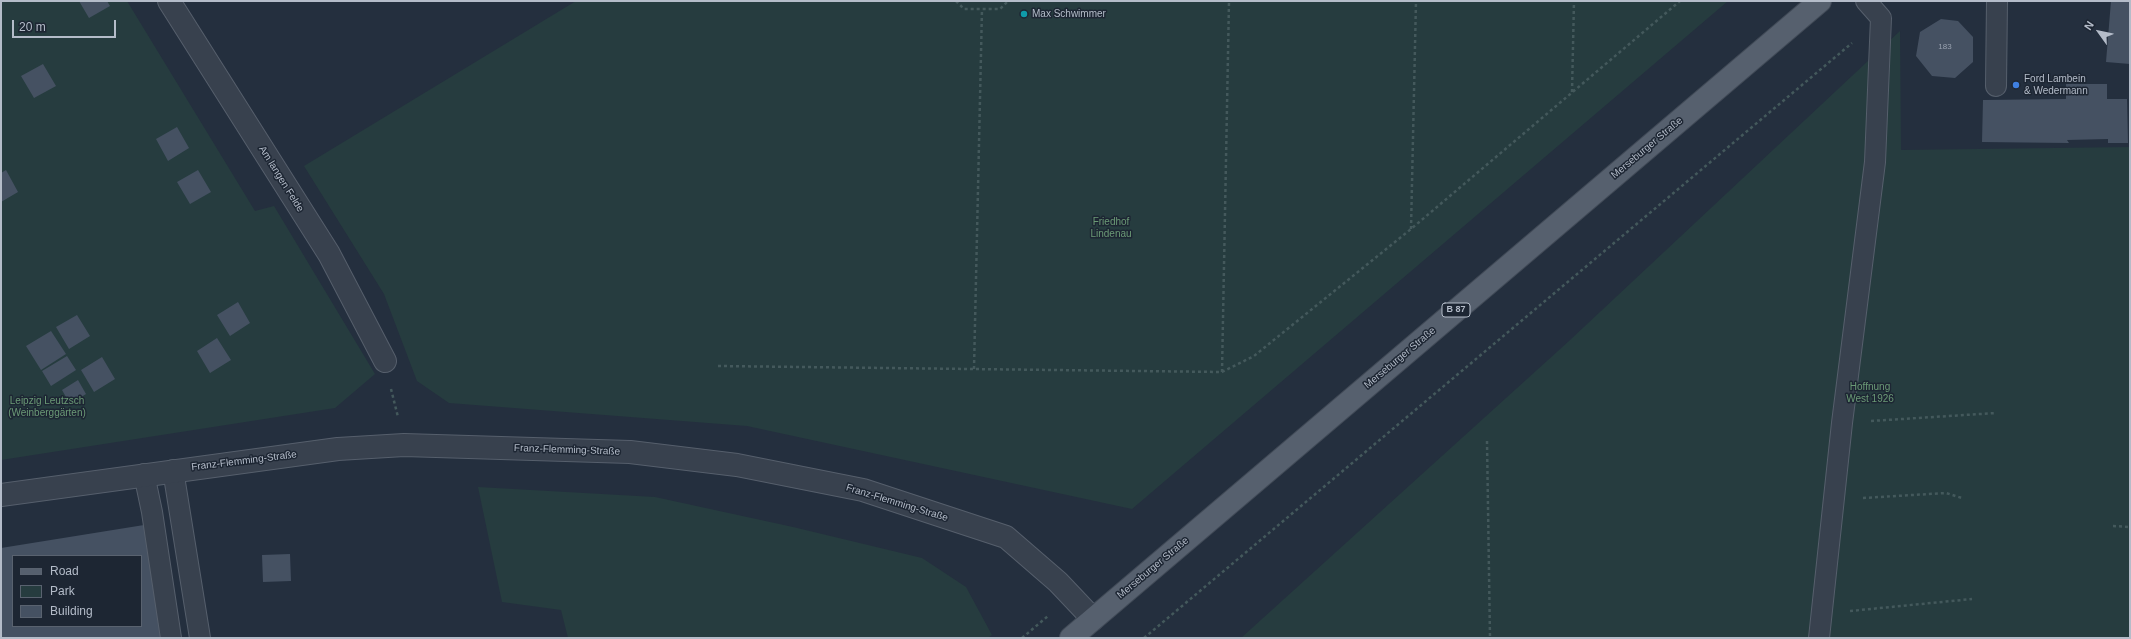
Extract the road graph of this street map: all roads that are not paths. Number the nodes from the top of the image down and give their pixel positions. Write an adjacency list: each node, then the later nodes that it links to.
1 (169, 1): 6 (street, Am langen Felde)
2 (1820, 1): 10 (main road, Merseburger Straße / B 87)
3 (1866, 1): 14 (lane)
4 (1997, 1): 5 (lane)
5 (1996, 86)
6 (385, 361)
7 (173, 470): 8 (street, Franz-Flemming-Straße); 10 (street, Franz-Flemming-Straße); 12 (lane)
8 (144, 474): 9 (street, Franz-Flemming-Straße); 11 (lane)
9 (1, 495)
10 (1093, 619): 13 (main road, Merseburger Straße / B 87)
11 (171, 638)
12 (200, 638)
13 (1071, 638)
14 (1819, 638)

